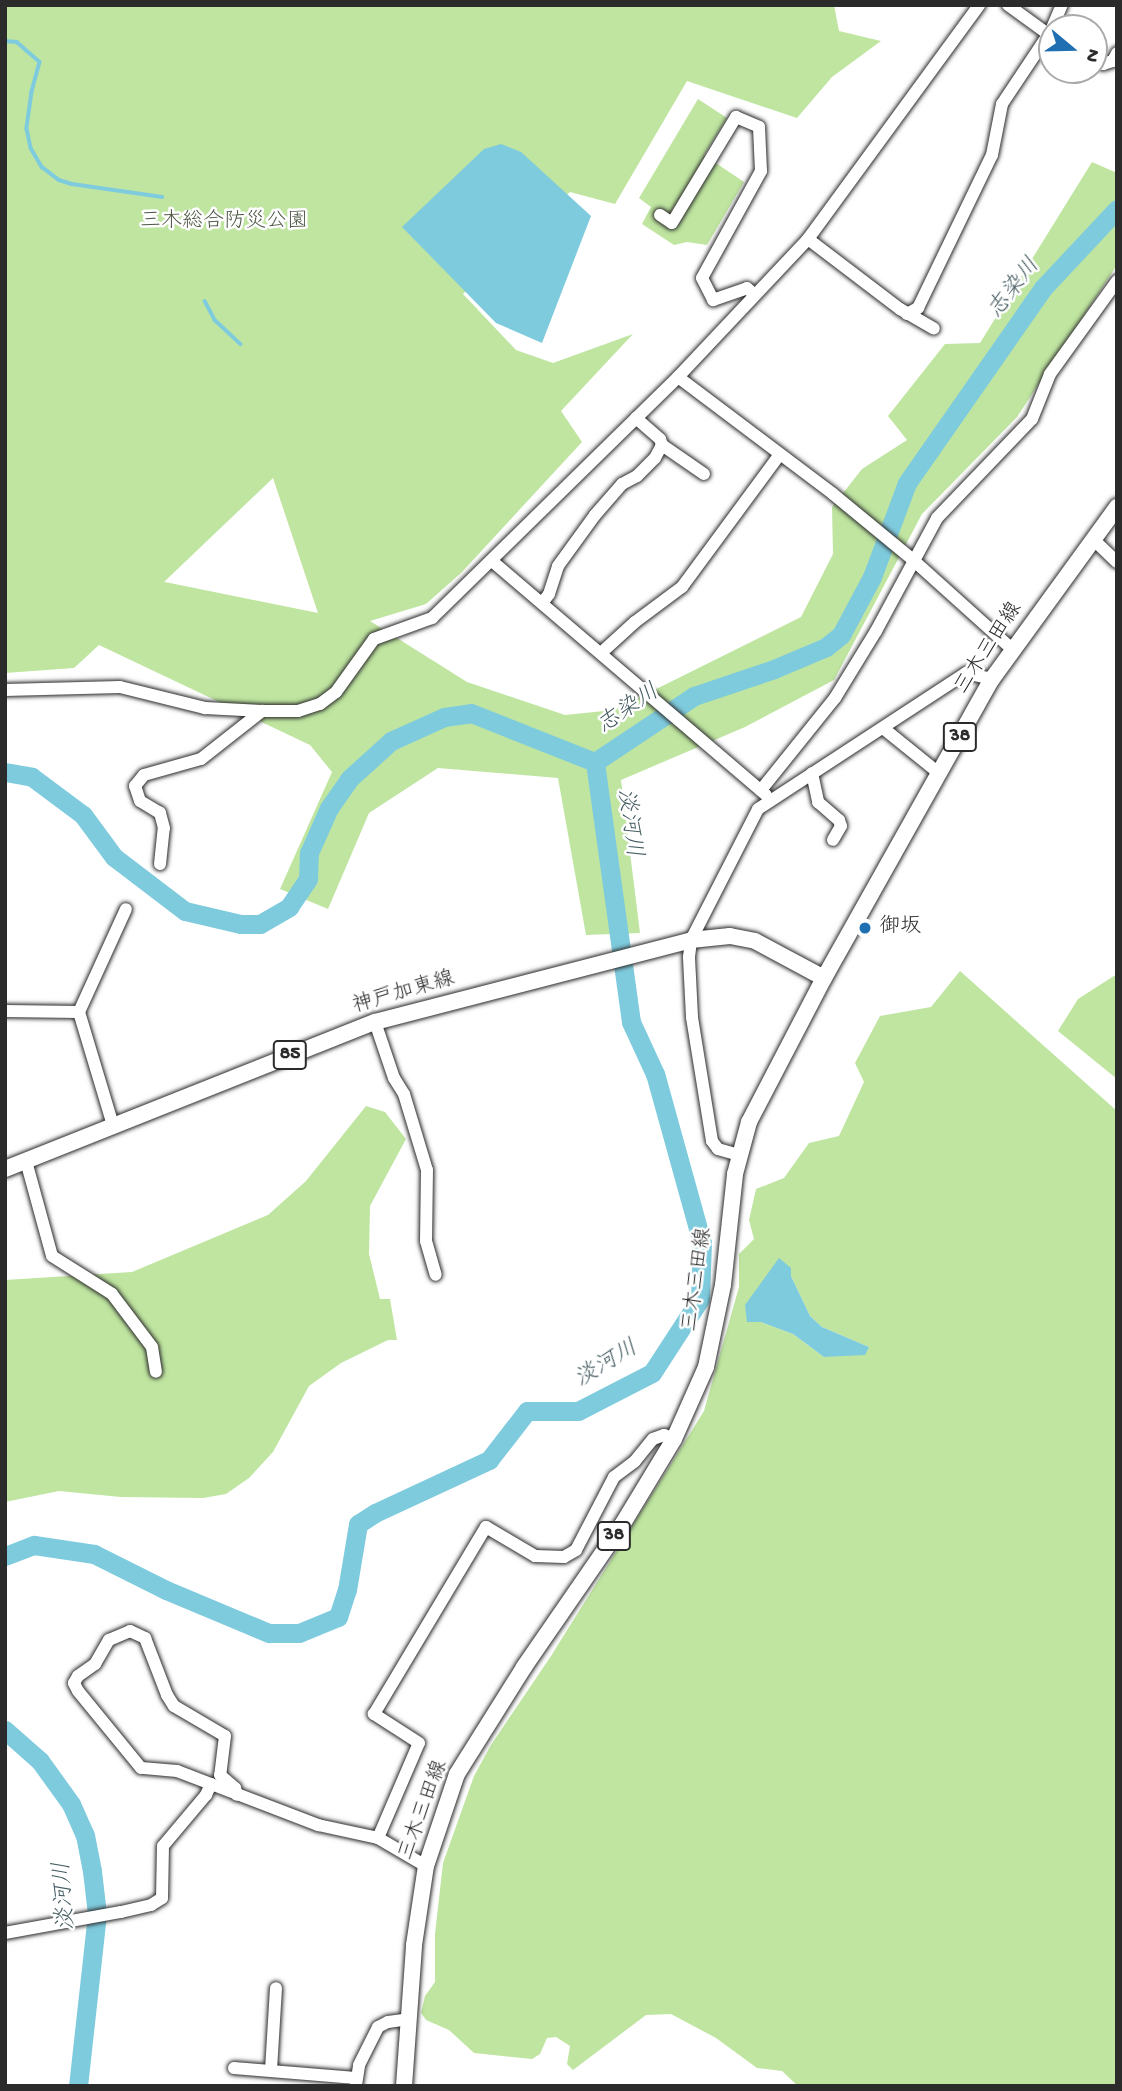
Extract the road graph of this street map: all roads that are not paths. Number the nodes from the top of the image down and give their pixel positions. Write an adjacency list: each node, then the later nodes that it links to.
1 (979, 5): 6 (street)
2 (1008, 5): 3 (street)
3 (1038, 25)
4 (1038, 52): 9 (street)
5 (660, 215): 8 (street)
6 (808, 239): 8 (street); 9 (street)
7 (1117, 281): 18 (street)
8 (754, 294): 11 (street)
9 (907, 314): 10 (street)
10 (934, 329)
11 (678, 377): 12 (street); 14 (street)
12 (636, 418): 13 (street); 19 (street)
13 (662, 445): 15 (street); 21 (street)
14 (780, 454): 18 (street); 23 (street)
15 (704, 474)
16 (1117, 507): 17 (main road, 三木三田線 / 38)
17 (1093, 539): 20 (street); 22 (main road, 三木三田線 / 38)
18 (912, 559): 22 (street); 30 (street)
19 (492, 561): 21 (street); 26 (street)
20 (1117, 562)
21 (542, 603): 23 (street)
22 (1011, 649): 24 (main road, 三木三田線 / 38)
23 (601, 653): 30 (street)
24 (992, 679): 27 (street); 29 (main road, 三木三田線 / 38)
25 (5, 690): 26 (street)
26 (262, 711): 32 (street)
27 (883, 728): 28 (street); 29 (street)
28 (812, 773): 30 (street); 31 (street)
29 (940, 774): 35 (main road, 三木三田線 / 38)
30 (766, 795): 34 (street)
31 (833, 840)
32 (160, 864)
33 (126, 909): 37 (street)
34 (691, 940): 35 (main road, 神戸加東線 / 85); 38 (main road, 神戸加東線 / 85); 40 (street)
35 (824, 978): 40 (main road, 三木三田線 / 38)
36 (5, 1011): 37 (street)
37 (79, 1012): 39 (street)
38 (375, 1022): 39 (main road, 神戸加東線 / 85); 43 (street)
39 (113, 1125): 41 (main road, 神戸加東線 / 85)
40 (738, 1155): 45 (main road, 三木三田線 / 38)
41 (26, 1161): 42 (main road, 神戸加東線 / 85); 44 (street)
42 (5, 1169)
43 (436, 1275)
44 (156, 1372)
45 (674, 1439): 48 (street); 49 (main road, 三木三田線 / 38)
46 (211, 1784): 47 (street); 47 (street); 50 (street)
47 (237, 1796): 48 (street)
48 (379, 1838): 49 (street)
49 (426, 1867): 52 (main road, 三木三田線 / 38)
50 (5, 1933)
51 (276, 1988): 54 (street)
52 (409, 2019): 55 (street); 56 (main road, 三木三田線 / 38)
53 (234, 2068): 54 (street)
54 (271, 2070): 55 (street)
55 (356, 2082)
56 (404, 2086)

